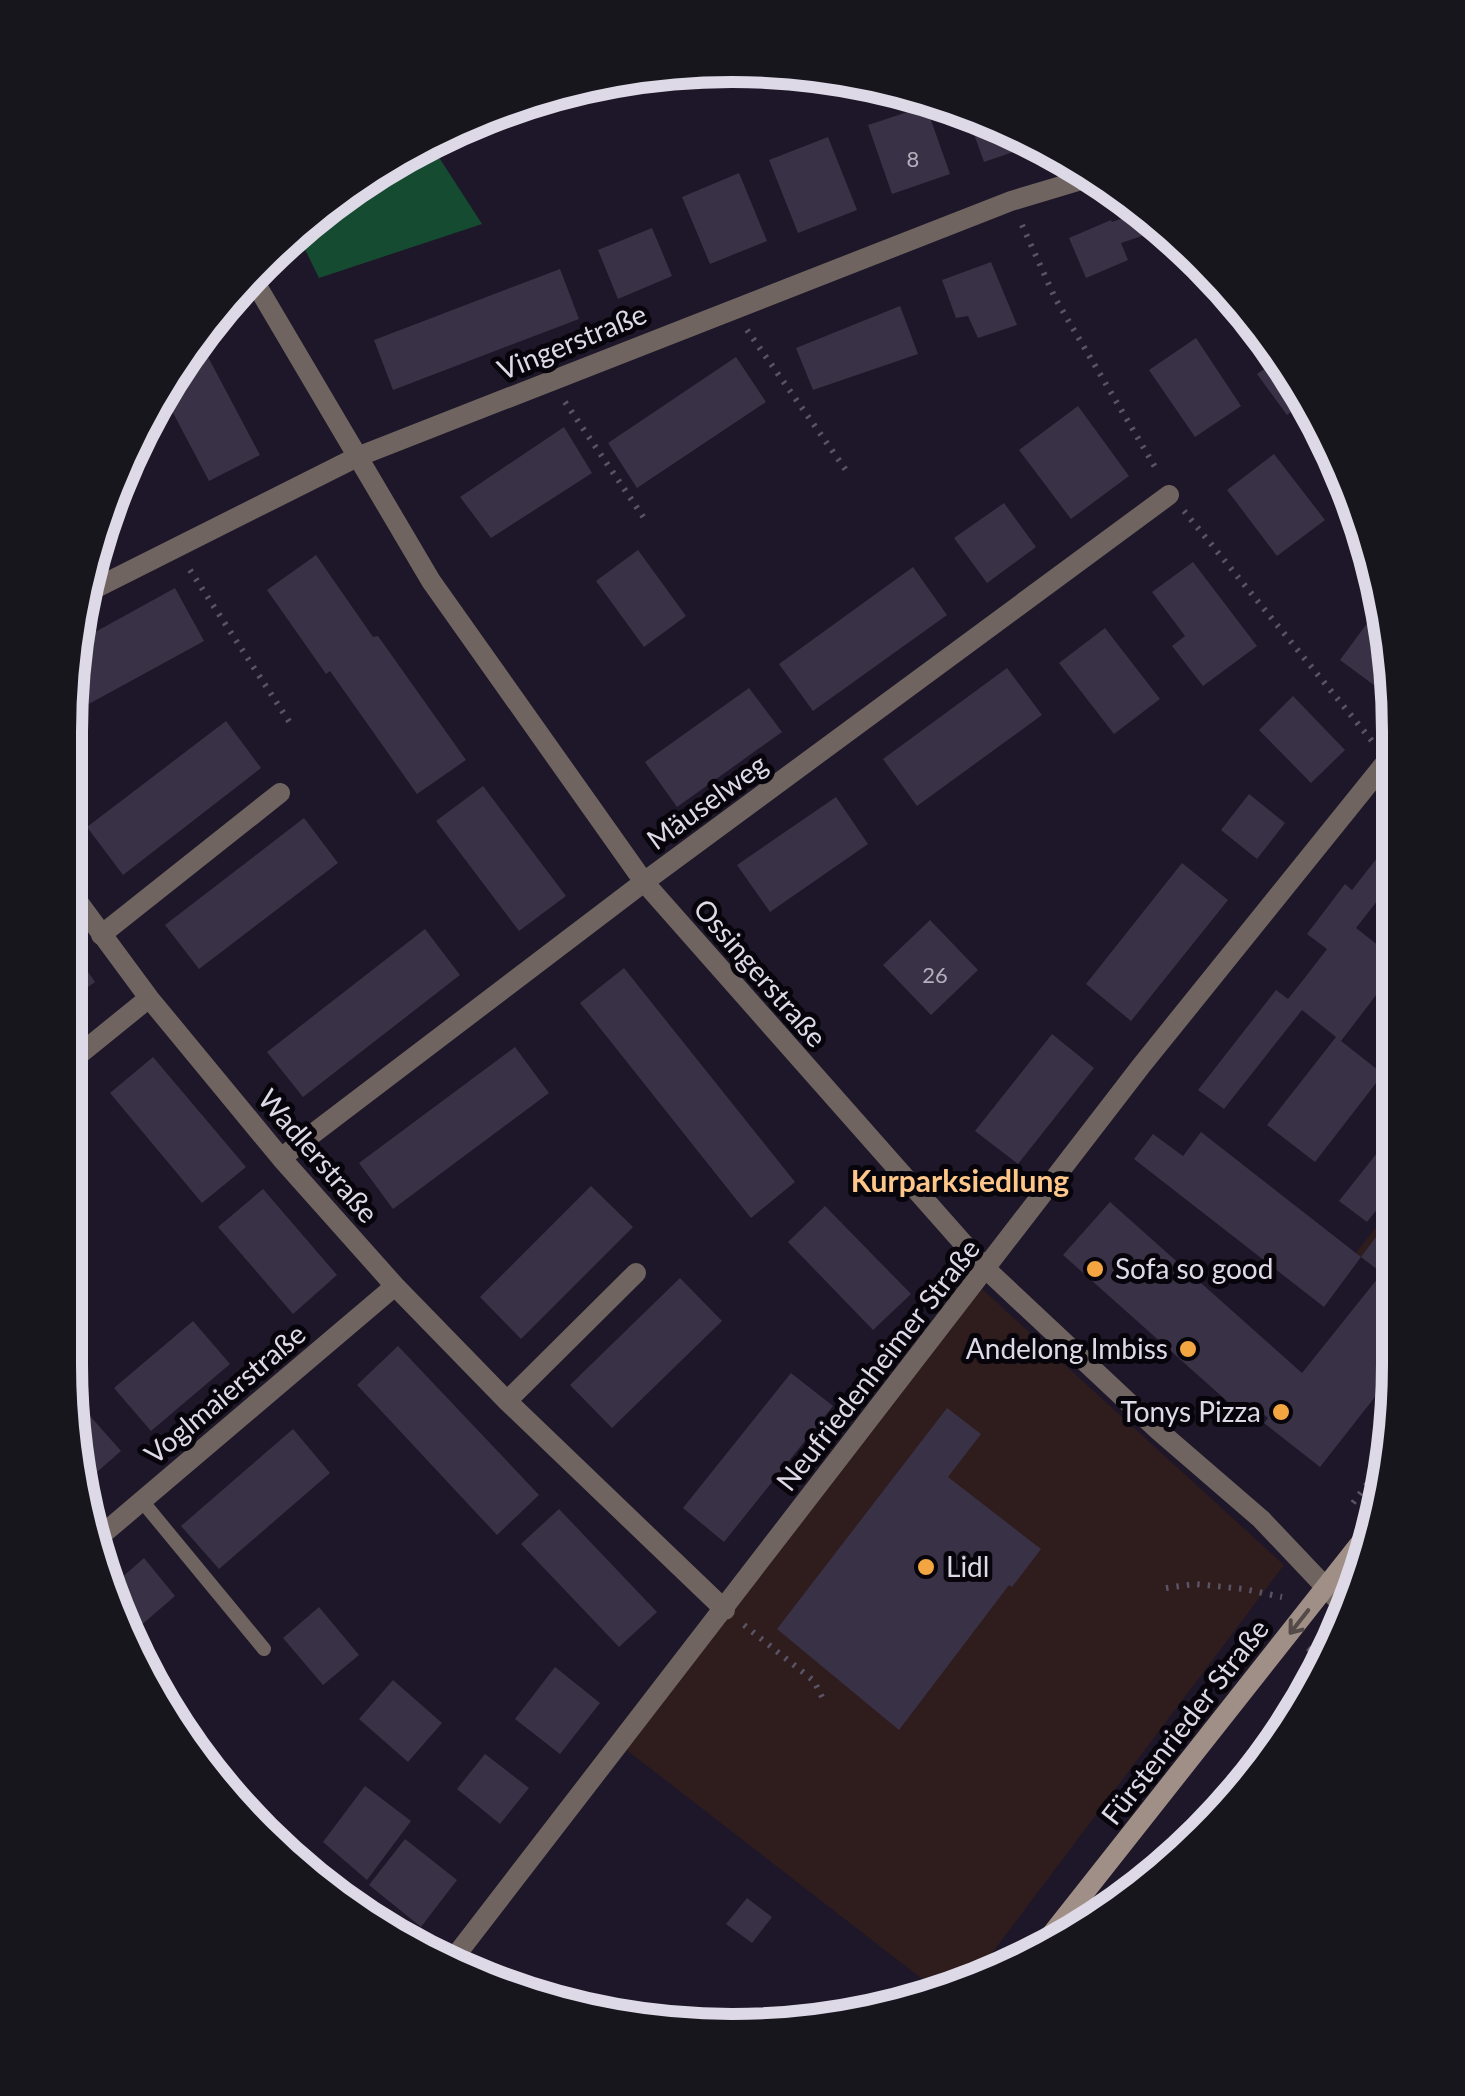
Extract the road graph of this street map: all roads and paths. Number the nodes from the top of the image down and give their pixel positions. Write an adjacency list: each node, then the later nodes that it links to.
1 (1076, 181): 3 (street, Vingerstraße)
2 (258, 289): 5 (street, Ossingerstraße)
3 (732, 308): 4 (street, Vingerstraße); 6 (path)
4 (550, 381): 5 (street, Vingerstraße); 8 (path)
5 (357, 458): 9 (street, Vingerstraße); 14 (street, Ossingerstraße)
6 (848, 472)
7 (1169, 496): 14 (street, Mäuselweg)
8 (644, 518)
9 (176, 548): 10 (street, Vingerstraße); 11 (path)
10 (100, 586)
11 (292, 726)
12 (1382, 768): 20 (street, Neufriedenheimer Straße)
13 (280, 792): 16 (street)
14 (644, 882): 19 (street, Mäuselweg); 20 (street, Ossingerstraße)
15 (82, 908): 16 (street, Wadlerstraße)
16 (100, 935): 17 (street, Wadlerstraße)
17 (149, 998): 18 (street); 19 (street, Wadlerstraße)
18 (82, 1052)
19 (281, 1158): 22 (street, Wadlerstraße)
20 (986, 1270): 27 (street, Ossingerstraße); 31 (street, Neufriedenheimer Straße)
21 (636, 1273): 23 (street)
22 (395, 1286): 23 (street, Wadlerstraße); 24 (street, Voglmaierstraße)
23 (507, 1401): 31 (street, Wadlerstraße)
24 (142, 1500): 25 (street, Voglmaierstraße); 32 (lane)
25 (105, 1532)
26 (1354, 1551): 27 (main road, Fürstenrieder Straße)
27 (1326, 1587): 30 (street, Ossingerstraße); 34 (main road, Fürstenrieder Straße, one-way to 34)
28 (1166, 1588): 29 (path)
29 (1278, 1598)
30 (1338, 1600)
31 (725, 1610): 33 (path); 35 (street, Neufriedenheimer Straße)
32 (264, 1649)
33 (825, 1702)
34 (1058, 1926)
35 (458, 1952)

